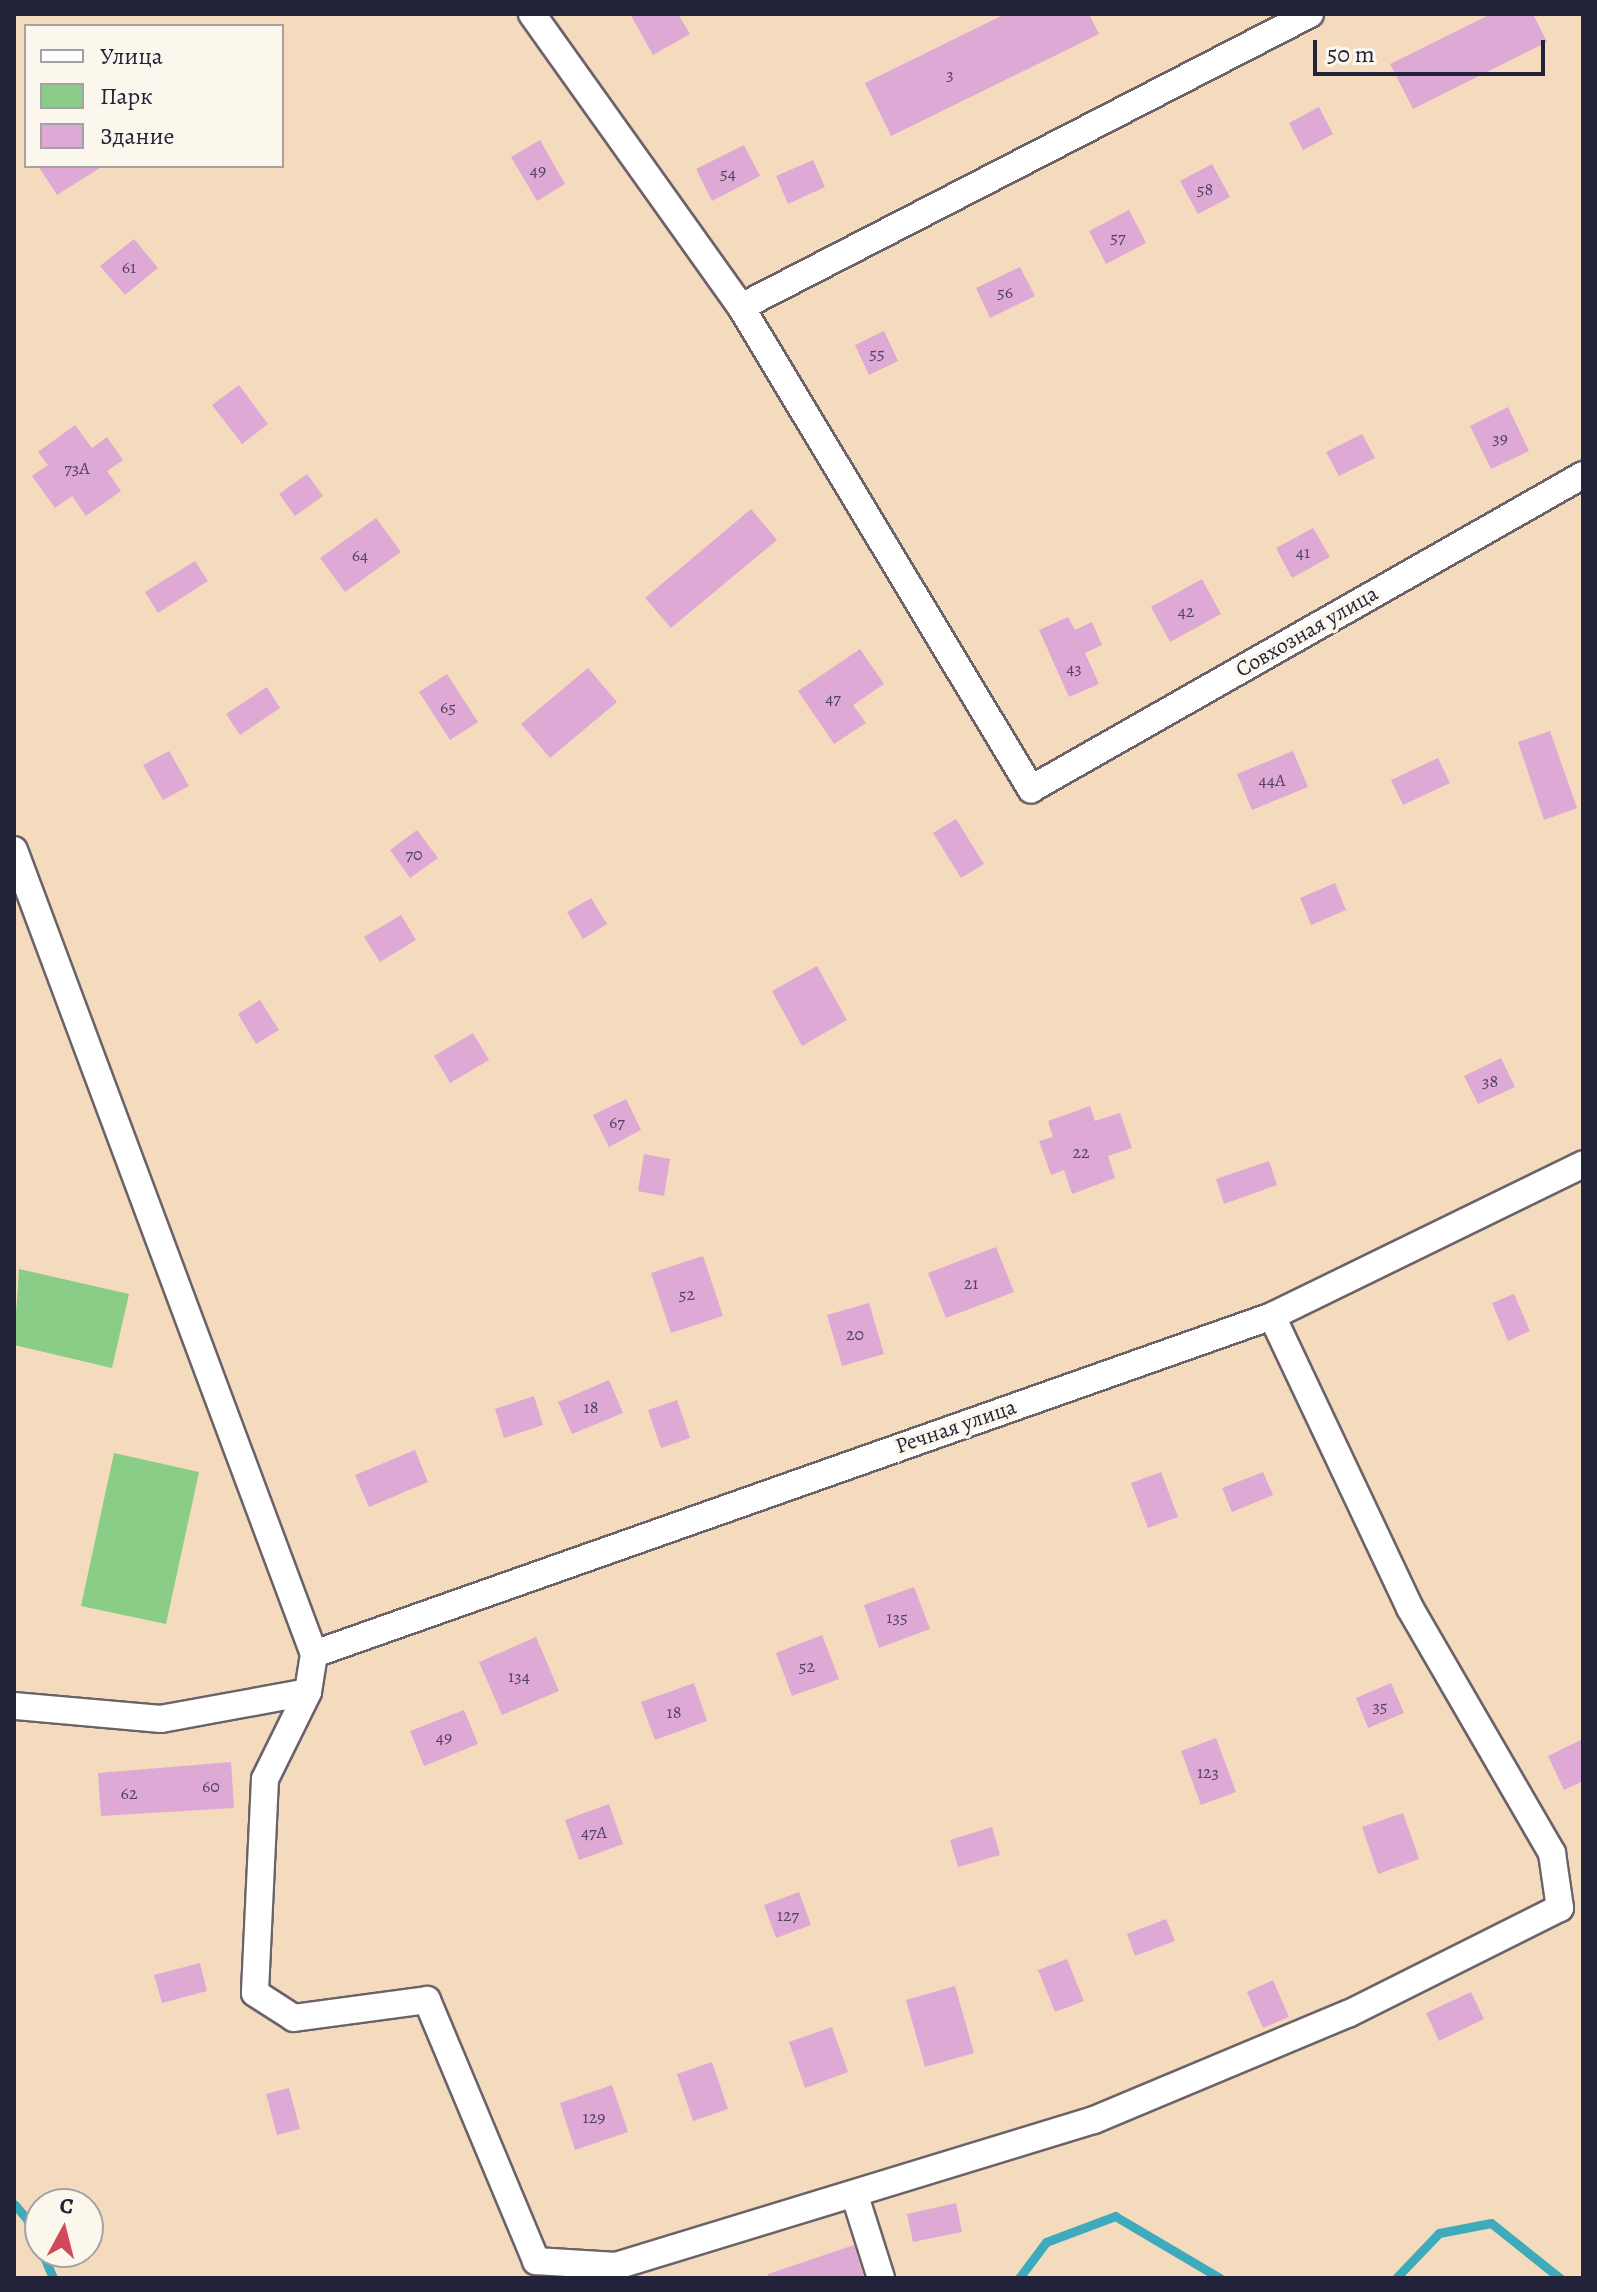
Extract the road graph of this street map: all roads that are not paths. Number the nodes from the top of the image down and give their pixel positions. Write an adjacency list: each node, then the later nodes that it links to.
1 (532, 14): 3 (street)
2 (1310, 14): 3 (street)
3 (741, 307): 4 (street, Совхозная улица)
4 (1583, 475)
5 (14, 850): 8 (street)
6 (1583, 1164): 7 (street, Речная улица)
7 (1272, 1316): 8 (street, Речная улица); 11 (street)
8 (314, 1654): 9 (street)
9 (308, 1692): 10 (street); 11 (street)
10 (14, 1706)
11 (855, 2196): 12 (street)
12 (881, 2278)

